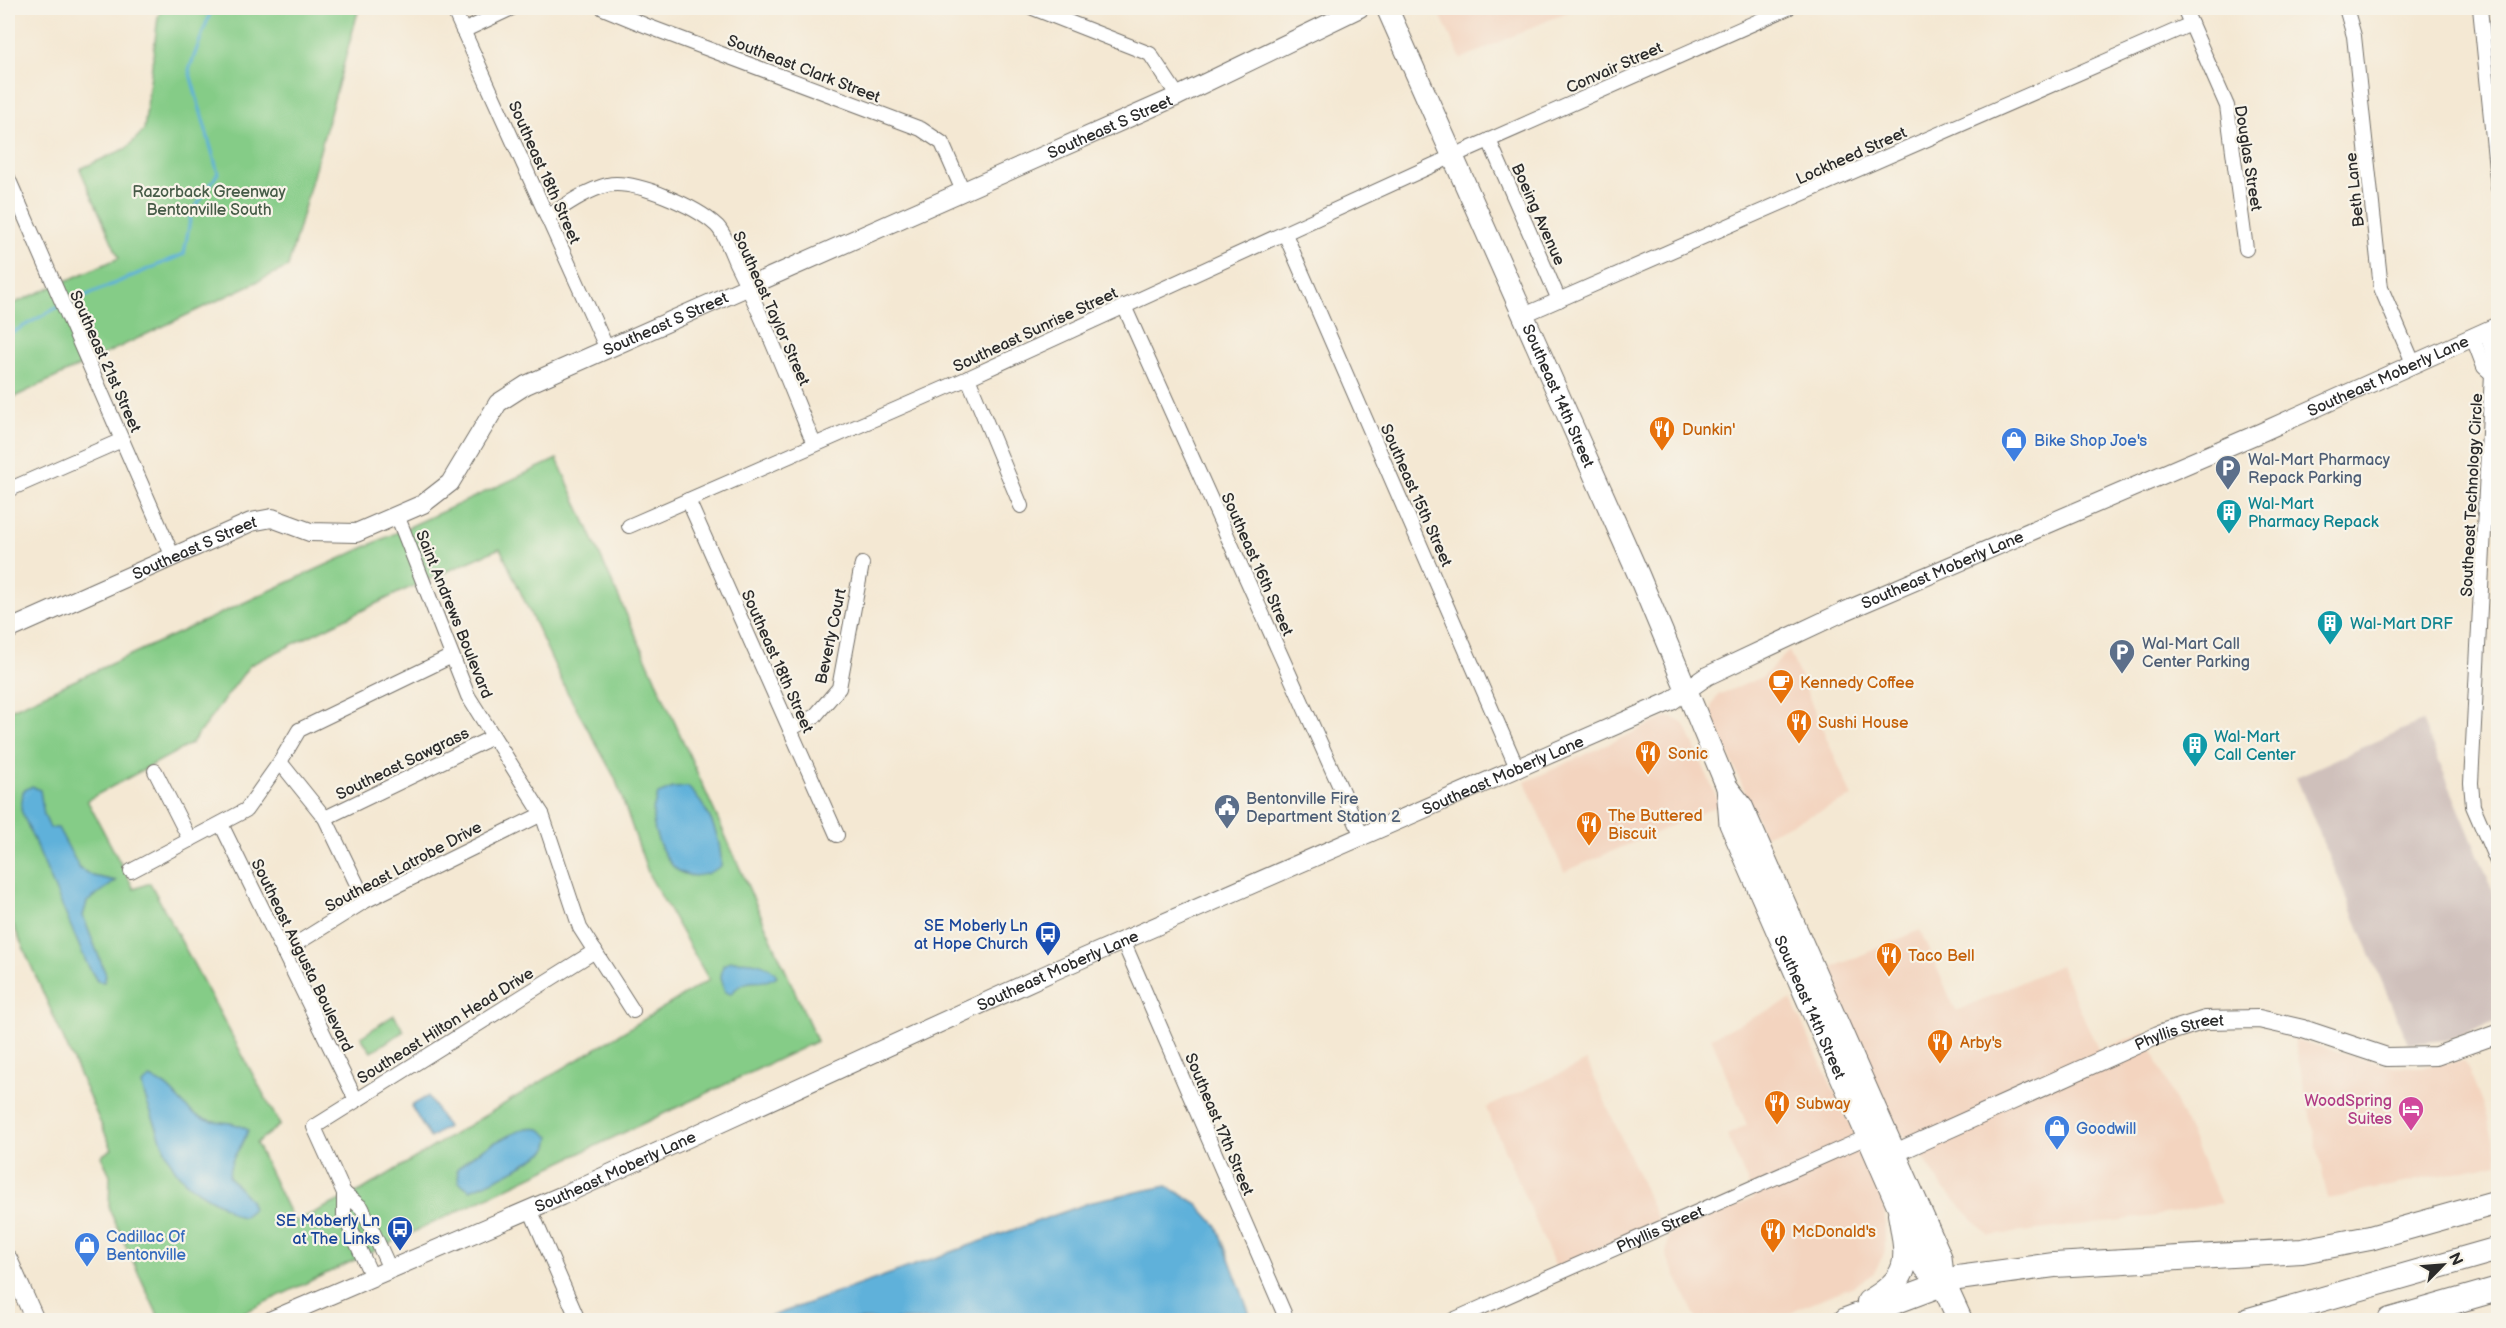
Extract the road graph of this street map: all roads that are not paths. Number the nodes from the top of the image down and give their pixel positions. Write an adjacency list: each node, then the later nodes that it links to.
1 (453, 8): 12 (street, Southeast 18th Street)
2 (512, 8): 12 (street)
3 (603, 8): 18 (street, Southeast Clark Street)
4 (1033, 8): 13 (street)
5 (1360, 8): 13 (street, Southeast S Street)
6 (1387, 8): 15 (main road, Southeast 14th Street)
7 (1788, 8): 14 (street, Convair Street)
8 (2184, 8): 11 (street, Douglas Street)
9 (2346, 8): 28 (street, Beth Lane)
10 (2480, 8): 17 (street)
11 (2191, 24): 21 (street, Douglas Street); 23 (street, Lockheed Street)
12 (463, 31): 19 (street, Southeast 18th Street)
13 (1178, 96): 18 (street, Southeast S Street)
14 (1489, 140): 15 (street, Convair Street); 23 (street, Boeing Avenue)
15 (1453, 156): 20 (street, Southeast Sunrise Street); 25 (main road, Southeast 14th Street)
16 (8, 178): 30 (street, Southeast 21st Street)
17 (2499, 188)
18 (963, 191): 22 (street, Southeast S Street)
19 (547, 217): 22 (street, Southeast Taylor Street); 27 (street, Southeast 18th Street)
20 (1285, 234): 24 (street, Southeast Sunrise Street); 45 (street, Southeast 15th Street)
21 (2246, 249)
22 (748, 287): 27 (street, Southeast S Street); 31 (street, Southeast Taylor Street)
23 (1559, 300): 25 (street, Lockheed Street)
24 (1124, 306): 29 (street, Southeast Sunrise Street); 52 (street, Southeast 16th Street)
25 (1524, 315): 41 (main road, Southeast 14th Street)
26 (2486, 332): 28 (street, Southeast Moberly Lane); 54 (street, Southeast Technology Circle)
27 (607, 349): 35 (street, Southeast S Street)
28 (2414, 364): 41 (street, Southeast Moberly Lane)
29 (968, 378): 31 (street, Southeast Sunrise Street); 34 (street)
30 (122, 440): 32 (street); 37 (street, Southeast 21st Street)
31 (814, 444): 33 (street, Southeast Sunrise Street)
32 (8, 490)
33 (688, 500): 36 (street, Southeast Sunrise Street); 42 (street, Southeast 18th Street)
34 (1021, 506)
35 (397, 514): 37 (street, Southeast S Street); 40 (street, Saint Andrews Boulevard)
36 (629, 526)
37 (173, 557): 39 (street, Southeast S Street)
38 (862, 564): 42 (street, Beverly Court)
39 (8, 630)
40 (452, 656): 43 (street, Saint Andrews Boulevard); 44 (street)
41 (1686, 690): 45 (street, Southeast Moberly Lane); 47 (main road, Southeast 14th Street)
42 (790, 729): 51 (street, Southeast 18th Street)
43 (493, 737): 48 (street, Saint Andrews Boulevard); 49 (street, Southeast Sawgrass)
44 (280, 762): 49 (street); 50 (street)
45 (1518, 770): 52 (street, Southeast Moberly Lane)
46 (155, 771): 53 (street)
47 (1727, 787): 63 (main road, Southeast 14th Street); 64 (main road, Southeast 14th Street)
48 (542, 814): 56 (street, Southeast Latrobe Drive); 58 (street, Saint Andrews Boulevard)
49 (325, 818): 56 (street)
50 (221, 824): 53 (street); 59 (street, Southeast Augusta Boulevard)
51 (837, 835)
52 (1362, 836): 57 (street, Southeast Moberly Lane)
53 (190, 840): 55 (street)
54 (2499, 864)
55 (131, 872)
56 (365, 901): 59 (street, Southeast Latrobe Drive)
57 (1123, 941): 67 (street, Southeast Moberly Lane); 78 (street, Southeast 17th Street)
58 (595, 951): 60 (street, Saint Andrews Boulevard); 62 (street, Southeast Hilton Head Drive)
59 (283, 952): 62 (street, Southeast Augusta Boulevard)
60 (633, 1011)
61 (2499, 1034): 64 (street, Phyllis Street)
62 (356, 1100): 65 (street, Southeast Hilton Head Drive)
63 (1867, 1137): 64 (main road, Southeast 14th Street); 79 (street, Phyllis Street)
64 (1887, 1156): 68 (main road, Southeast 14th Street); 73 (main road, Southeast 14th Street)
65 (344, 1193): 71 (street); 72 (street)
66 (2499, 1202): 73 (highway)
67 (530, 1209): 71 (street, Southeast Moberly Lane); 77 (street)
68 (1900, 1214): 73 (main road, Southeast 14th Street); 80 (highway)
69 (2499, 1249): 82 (highway)
70 (8, 1258): 75 (street)
71 (390, 1269): 72 (street, Southeast Moberly Lane)
72 (372, 1277): 76 (street, Southeast Moberly Lane)
73 (1944, 1285): 80 (highway); 81 (highway, Southeast 14th Street)
74 (2499, 1289): 83 (highway)
75 (35, 1320)
76 (272, 1320)
77 (578, 1320)
78 (1287, 1320)
79 (1453, 1320)
80 (1845, 1320)
81 (1960, 1320)
82 (2249, 1320)
83 (2390, 1320)

